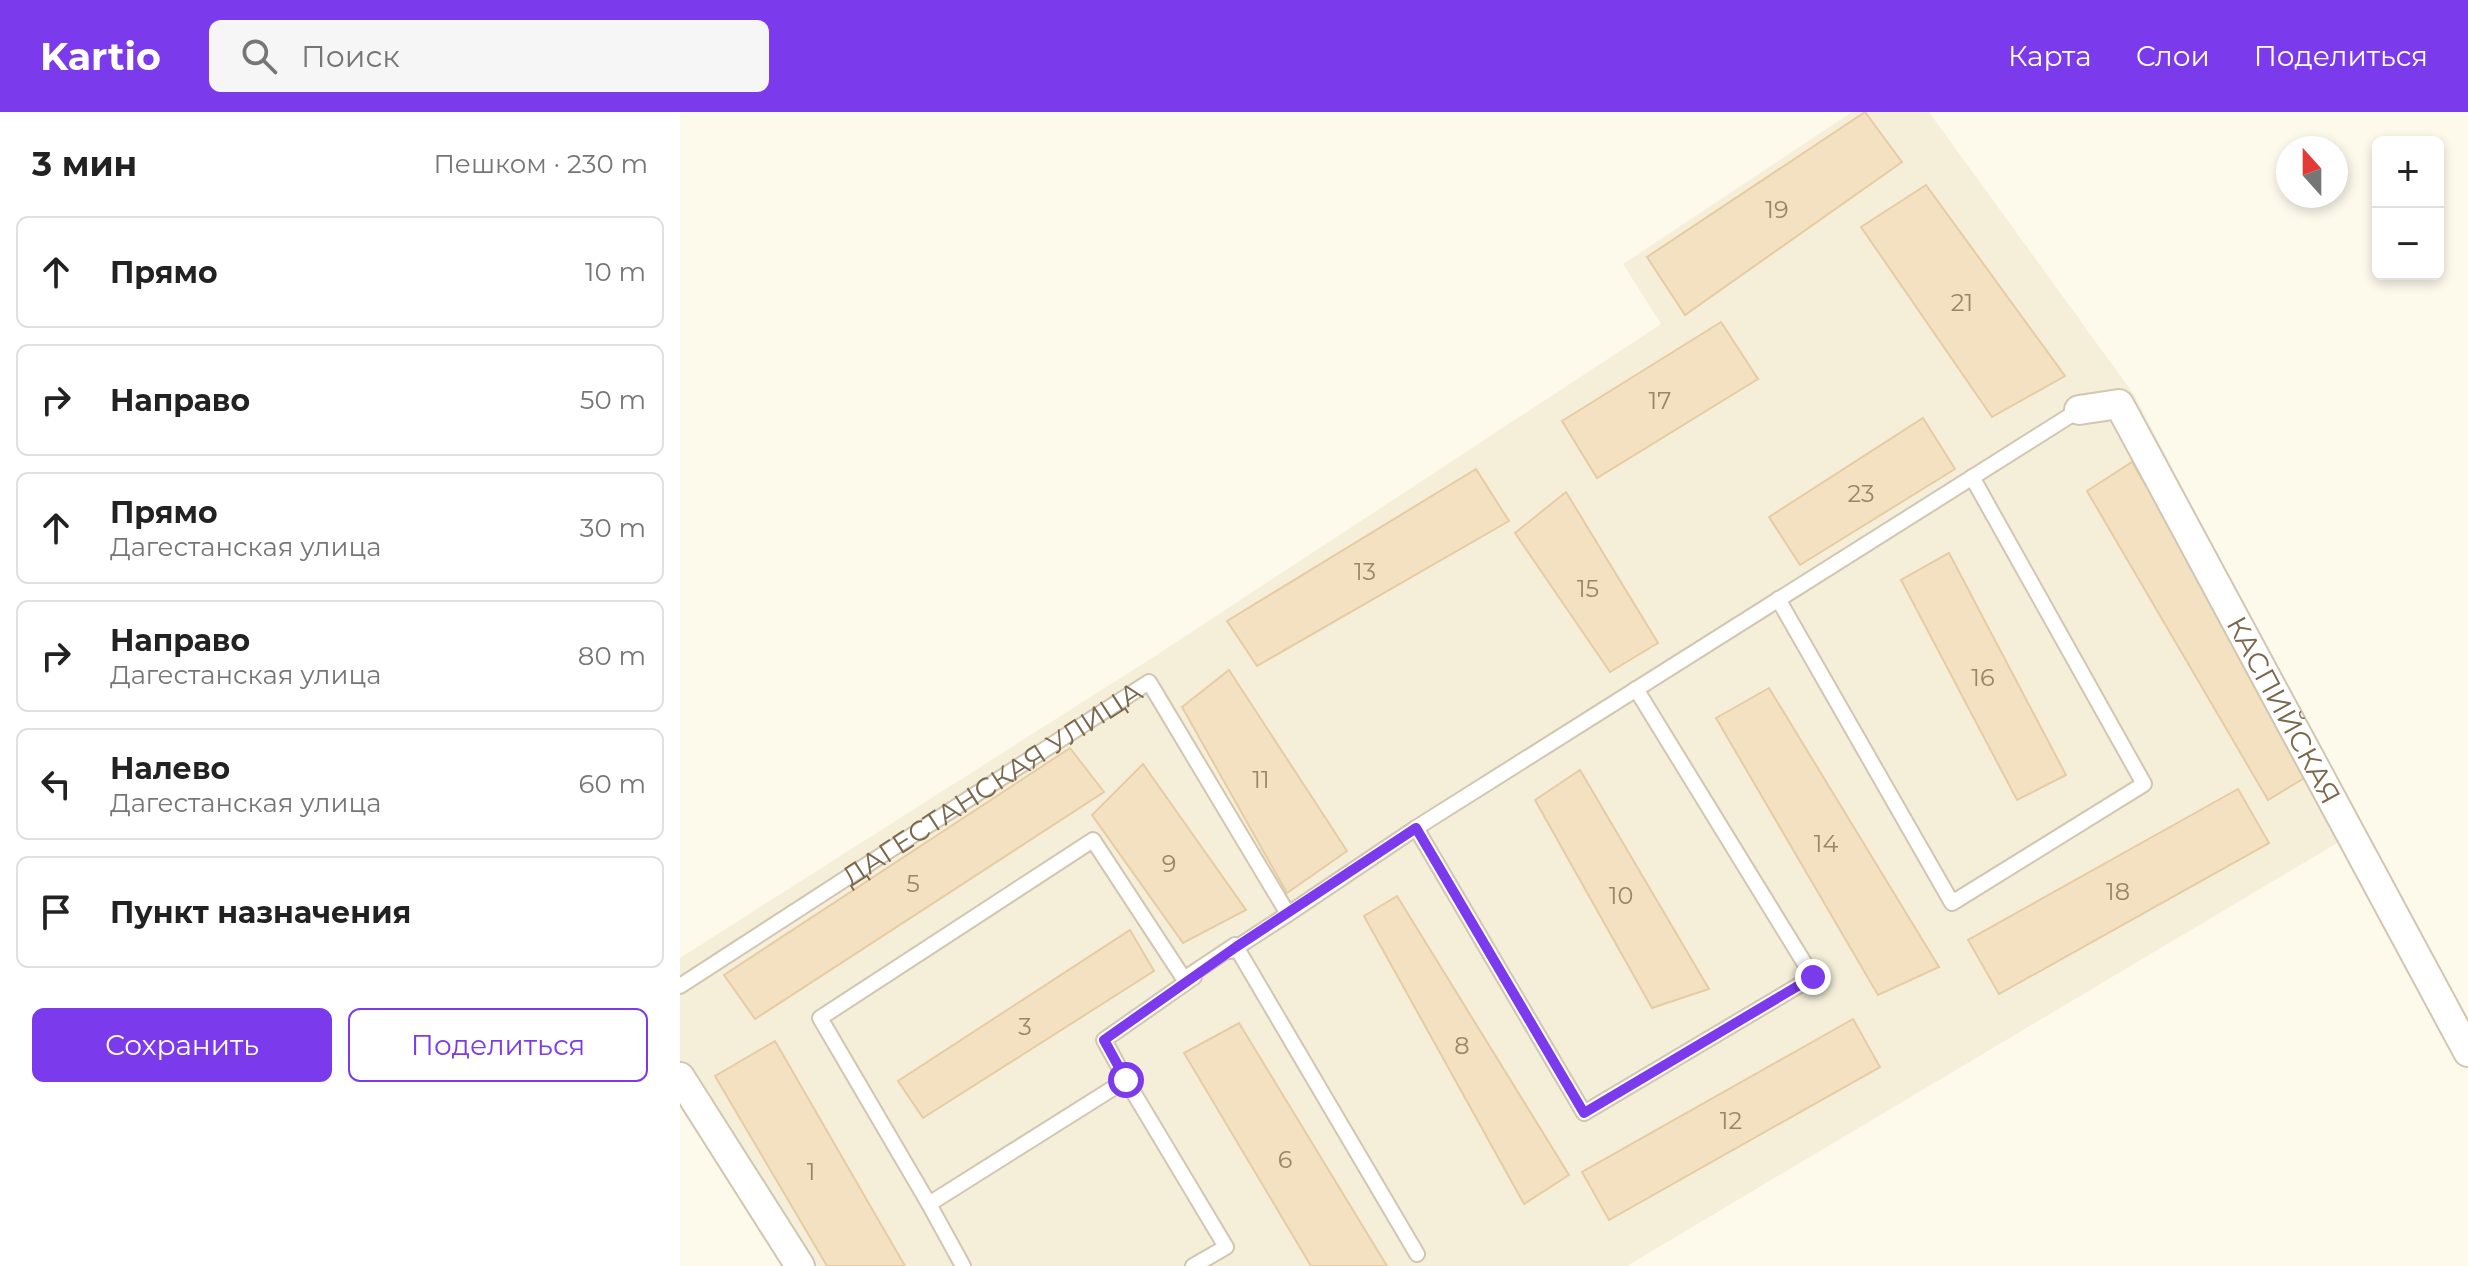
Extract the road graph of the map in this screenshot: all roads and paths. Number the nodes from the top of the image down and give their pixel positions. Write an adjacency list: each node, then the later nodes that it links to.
1 (2079, 410): 2 (lane); 9 (street, КАСПИЙСКАЯ)
2 (1972, 477): 3 (lane); 3 (lane)
3 (1778, 599): 4 (lane)
4 (1636, 689): 5 (lane); 5 (lane)
5 (1416, 828): 6 (lane)
6 (1288, 914): 7 (lane); 8 (lane, ДАГЕСТАНСКАЯ УЛИЦА)
7 (1236, 947): 11 (lane); 12 (lane); 13 (lane)
8 (680, 986)
9 (2468, 1052)
10 (680, 1077): 14 (street)
11 (1126, 1080): 12 (lane); 16 (lane)
12 (929, 1204): 15 (lane)
13 (1417, 1254)
14 (800, 1266)
15 (963, 1266)
16 (1193, 1266)

